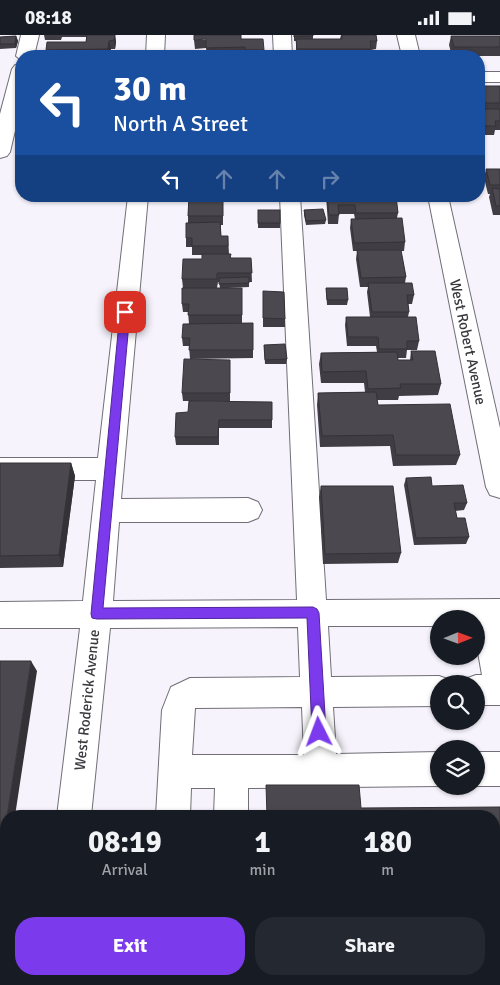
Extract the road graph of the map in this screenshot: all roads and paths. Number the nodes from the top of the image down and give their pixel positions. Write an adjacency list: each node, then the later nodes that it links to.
1 (30, 35): 5 (street)
2 (156, 35): 6 (street)
3 (282, 35): 7 (street)
4 (406, 35): 8 (street)
5 (26, 50)
6 (155, 50)
7 (283, 50)
8 (410, 50)
9 (15, 76): 12 (street)
10 (485, 77): 11 (street)
11 (500, 77)
12 (0, 151)
13 (137, 202): 17 (street, West Roderick Avenue)
14 (290, 202): 22 (street)
15 (439, 202): 18 (street, West Robert Avenue)
16 (0, 469): 17 (street)
17 (110, 469): 20 (street, West Roderick Avenue)
18 (500, 483)
19 (248, 510): 20 (street)
20 (106, 511): 23 (street, West Roderick Avenue)
21 (493, 612): 22 (street); 25 (street)
22 (313, 613): 23 (street); 28 (street)
23 (97, 614): 24 (street); 35 (street, West Roderick Avenue)
24 (0, 615)
25 (500, 689): 26 (street)
26 (485, 690)
27 (430, 691): 28 (street)
28 (317, 693): 32 (street); 33 (street)
29 (430, 769): 32 (street)
30 (485, 769): 31 (street)
31 (500, 769)
32 (321, 771): 34 (street)
33 (175, 772): 34 (street); 36 (street)
34 (232, 772): 37 (street)
35 (75, 810)
36 (173, 810)
37 (231, 810)

